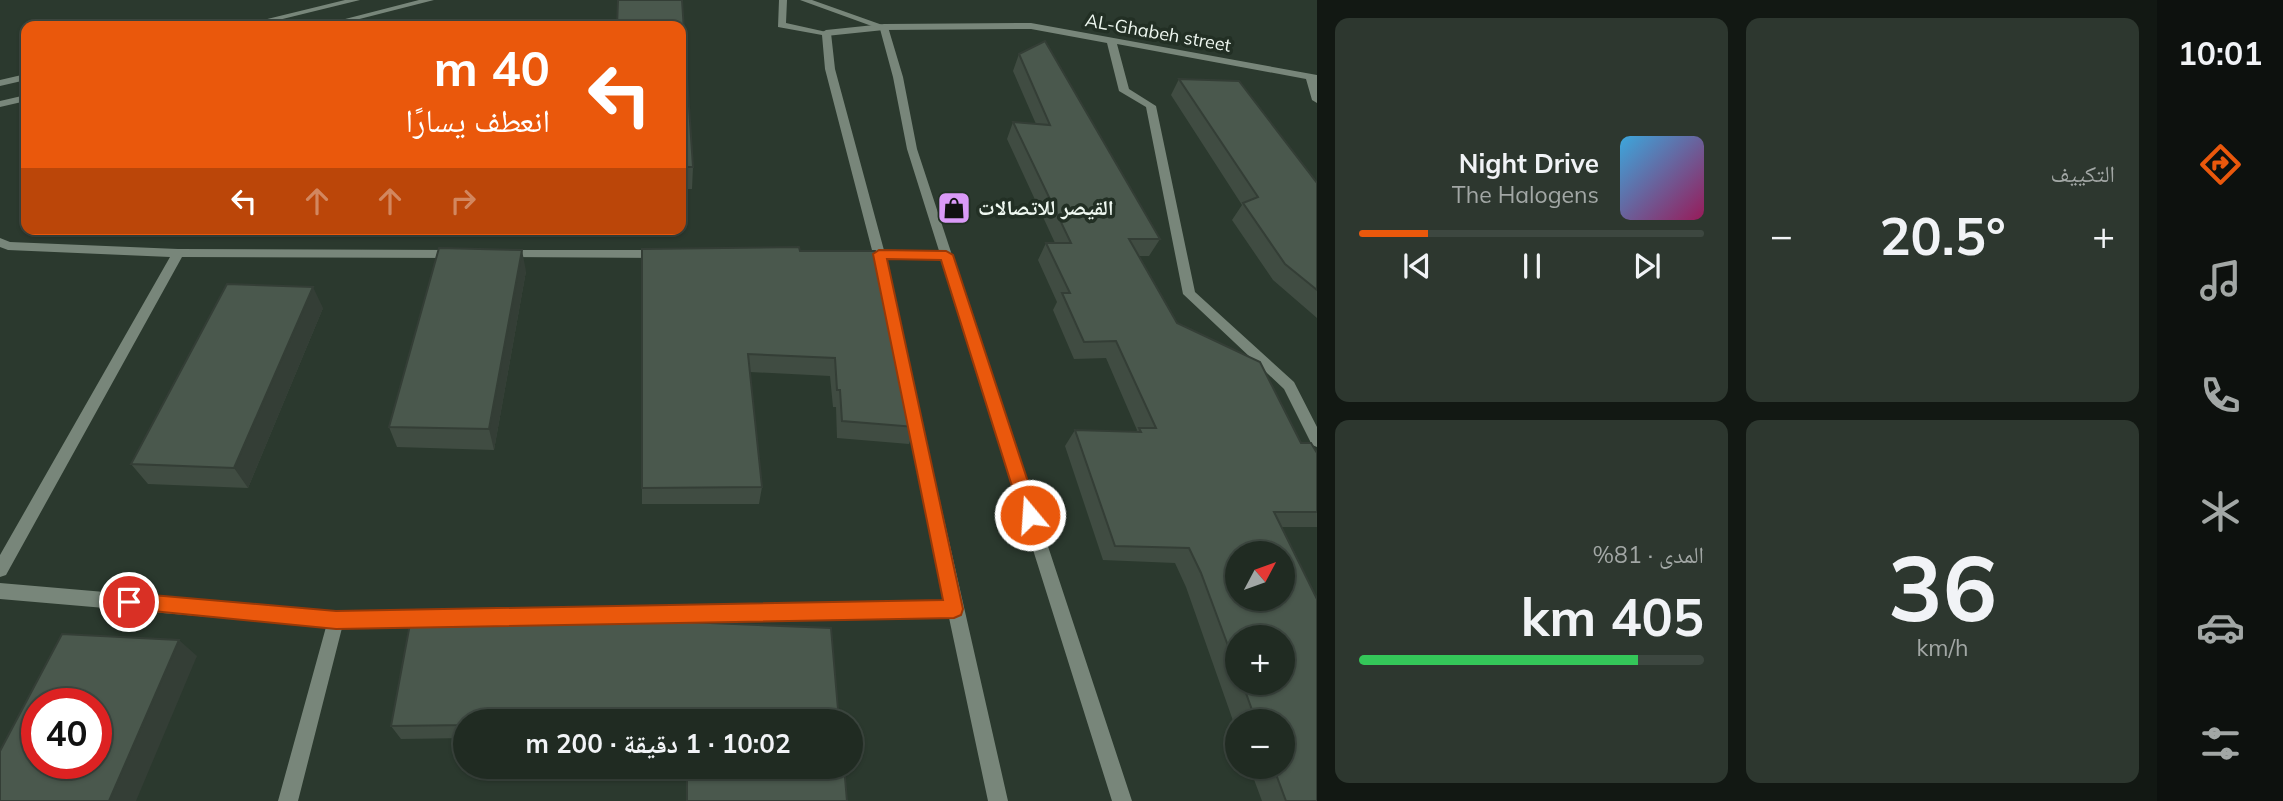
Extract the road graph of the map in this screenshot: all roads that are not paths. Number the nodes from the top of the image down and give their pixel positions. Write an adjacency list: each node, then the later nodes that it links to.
1 (356, 0): 5 (street)
2 (430, 0): 6 (street)
3 (783, 0): 8 (street, AL-Ghabeh street)
4 (804, 0): 7 (street)
5 (265, 21)
6 (343, 21)
7 (884, 27): 8 (street, AL-Ghabeh street); 9 (street, AL-Ghabeh street); 23 (street)
8 (826, 33): 22 (street)
9 (1111, 40): 11 (street, AL-Ghabeh street); 24 (street)
10 (21, 78): 12 (street)
11 (1313, 78): 14 (street)
12 (0, 83)
13 (21, 99): 15 (street)
14 (1317, 100)
15 (0, 104)
16 (0, 242): 17 (street)
17 (178, 253): 18 (street); 25 (street)
18 (467, 254)
19 (495, 254): 20 (street)
20 (673, 254)
21 (852, 254): 22 (street)
22 (879, 254): 23 (street); 27 (street)
23 (946, 255): 33 (street)
24 (1317, 441)
25 (0, 569)
26 (0, 591): 30 (street)
27 (954, 609): 28 (street); 32 (street)
28 (583, 615)
29 (446, 618): 30 (street)
30 (336, 620): 31 (street)
31 (288, 801)
32 (998, 801)
33 (1122, 801)

